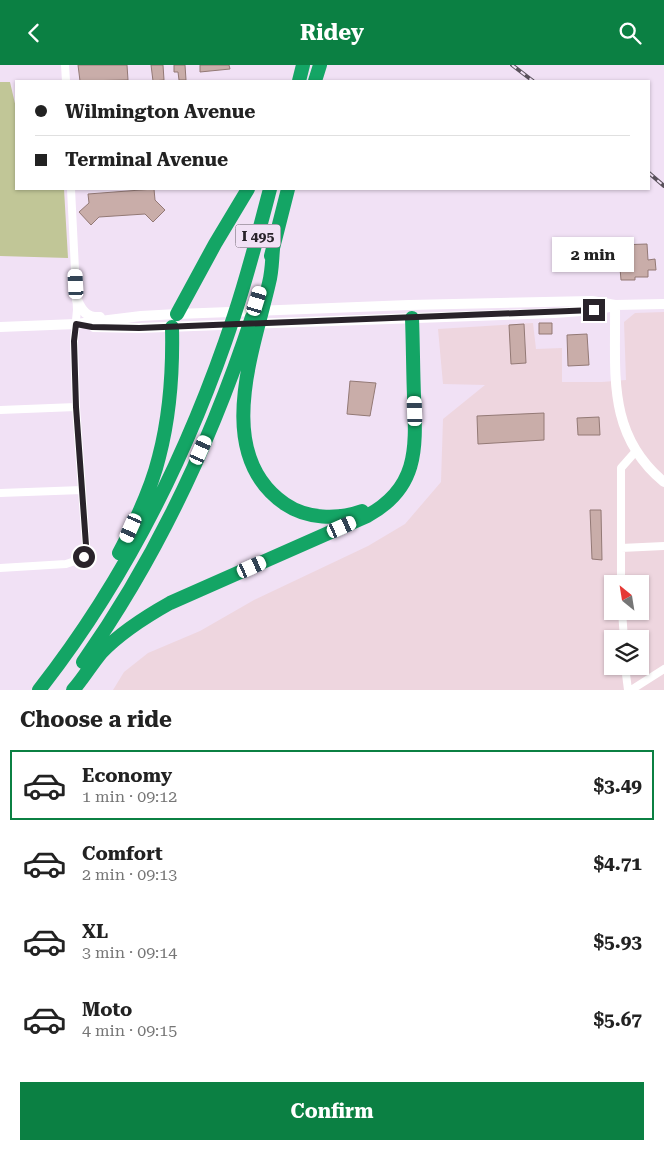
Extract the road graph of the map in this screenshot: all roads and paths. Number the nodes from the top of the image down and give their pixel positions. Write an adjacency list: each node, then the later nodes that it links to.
1 (65, 65): 3 (street)
2 (320, 65): 4 (highway)
3 (66, 80)
4 (315, 80)
5 (71, 190): 9 (street)
6 (247, 190): 14 (highway)
7 (270, 190): 28 (highway, I 495)
8 (288, 190): 17 (highway, I 495)
9 (76, 300): 13 (main road); 15 (street)
10 (664, 304): 11 (main road)
11 (615, 305): 12 (main road); 20 (main road)
12 (409, 314): 14 (main road); 17 (highway); 33 (highway)
13 (141, 316): 14 (main road); 15 (main road)
14 (175, 320): 15 (main road); 28 (highway)
15 (76, 324): 16 (main road); 18 (street)
16 (0, 327)
17 (246, 350): 32 (highway, I 495)
18 (76, 407): 19 (street); 22 (street)
19 (0, 410)
20 (636, 451): 21 (main road); 25 (street)
21 (664, 482)
22 (82, 490): 23 (street); 26 (street)
23 (0, 493)
24 (664, 546): 25 (street)
25 (621, 548): 27 (street)
26 (0, 568)
27 (621, 575)
28 (65, 655): 31 (highway, I 495)
29 (664, 669): 34 (street)
30 (627, 675): 34 (street)
31 (39, 690)
32 (64, 690)
33 (72, 690)
34 (630, 690)

